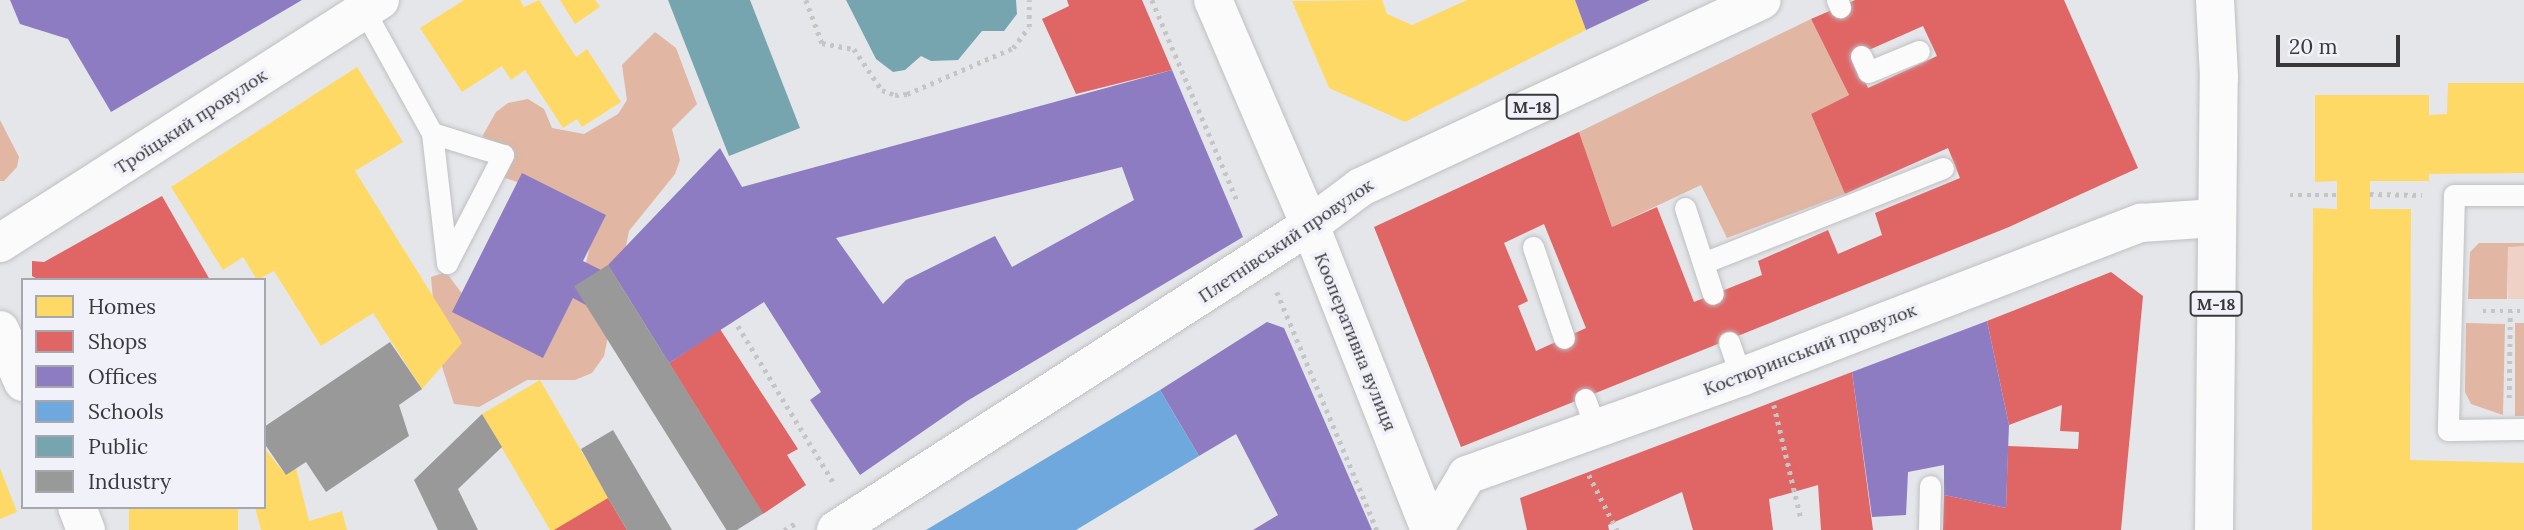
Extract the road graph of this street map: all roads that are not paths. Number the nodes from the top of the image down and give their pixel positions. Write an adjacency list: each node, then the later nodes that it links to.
1 (1214, 0): 12 (street, Кооперативна вулиця)
2 (2215, 0): 11 (street, М-18)
3 (372, 5): 7 (lane); 13 (street, Троїцький провулок)
4 (1737, 5): 12 (street, Плетнівський провулок / М-18)
5 (1919, 51): 6 (lane)
6 (1861, 55)
7 (432, 133): 7 (lane)
8 (1943, 168): 15 (lane)
9 (2524, 195): 20 (lane)
10 (1685, 208): 15 (lane)
11 (2216, 218): 25 (street, Костюринський провулок); 27 (street, М-18)
12 (1310, 225): 23 (street, Плетнівський провулок); 25 (street, Кооперативна вулиця)
13 (0, 243)
14 (1533, 247): 18 (lane)
15 (1703, 263): 16 (lane)
16 (1713, 294)
17 (0, 330): 19 (street)
18 (1564, 338)
19 (21, 377)
20 (2516, 429)
21 (1930, 486): 26 (lane)
22 (77, 509): 24 (street)
23 (838, 513)
24 (86, 530)
25 (1432, 530)
26 (1929, 530)
27 (2214, 530)

